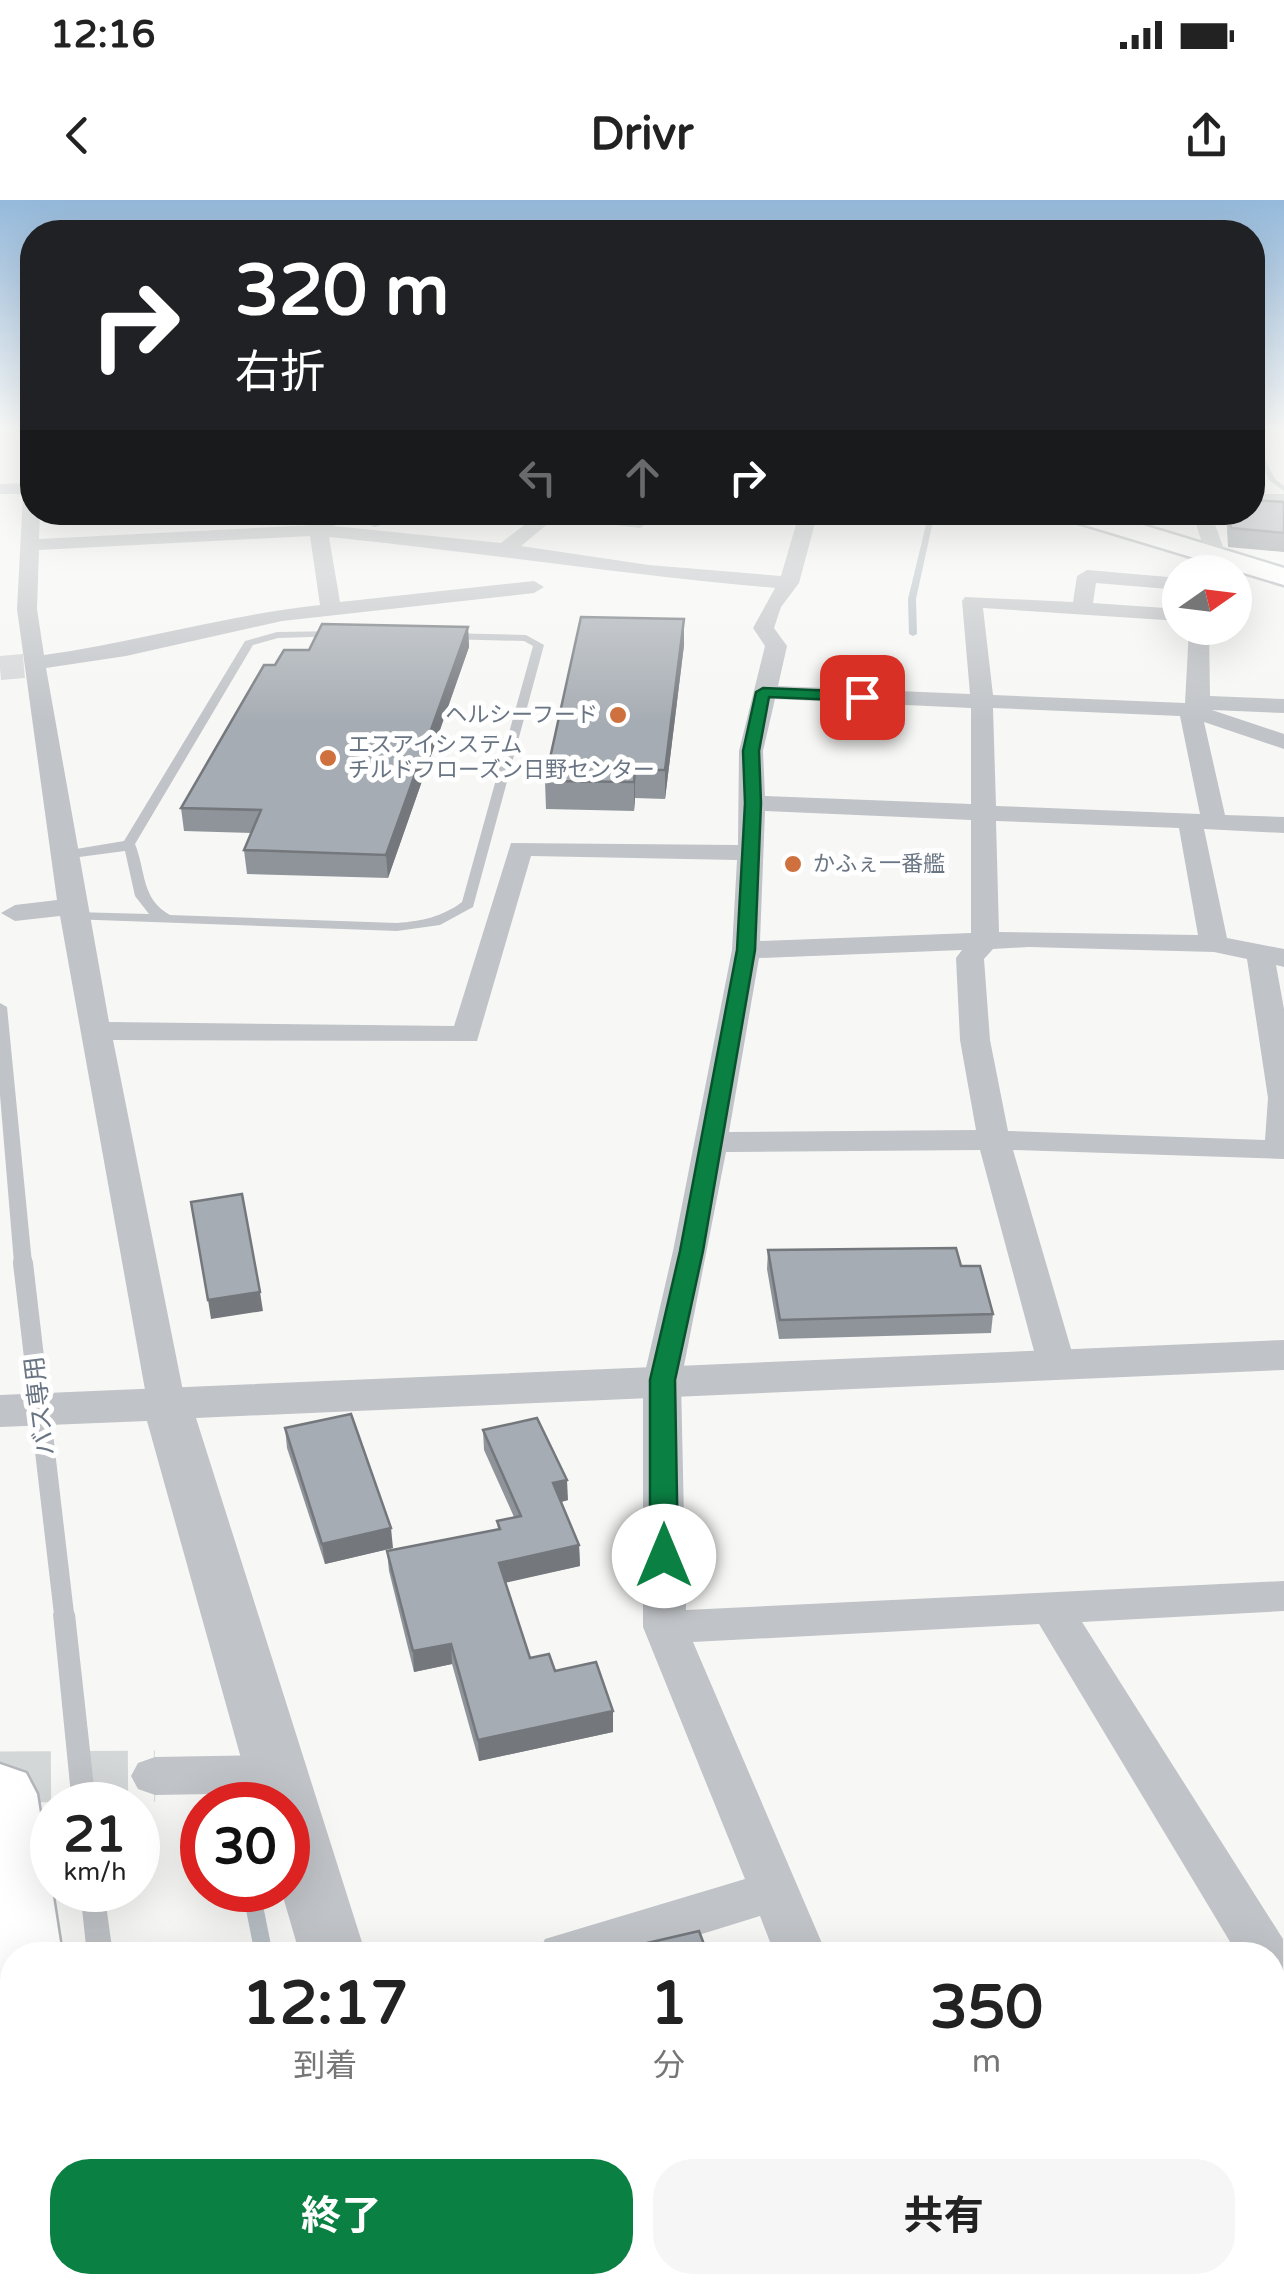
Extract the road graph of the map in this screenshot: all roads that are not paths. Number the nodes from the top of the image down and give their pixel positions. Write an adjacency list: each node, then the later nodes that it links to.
1 (30, 528): 8 (street)
2 (321, 528): 7 (street)
3 (532, 528): 9 (street)
4 (806, 528): 14 (street)
5 (1114, 528): 10 (main road)
6 (1205, 528): 11 (street)
7 (318, 530): 8 (street); 9 (street); 17 (street)
8 (30, 545): 23 (street)
9 (504, 548): 14 (street)
10 (1189, 555)
11 (1212, 555)
12 (1252, 571): 13 (main road)
13 (1284, 577)
14 (789, 582): 24 (street)
15 (1162, 582): 18 (street)
16 (534, 588): 17 (street)
17 (331, 608): 23 (street)
18 (1082, 610): 19 (street); 25 (street)
19 (1162, 614)
20 (354, 634): 33 (lane)
21 (430, 636): 38 (lane)
22 (1198, 645): 26 (street)
23 (34, 663): 35 (street)
24 (763, 692): 25 (street); 29 (street)
25 (982, 702): 26 (street); 30 (street)
26 (1194, 706): 27 (street); 28 (street); 31 (street)
27 (1284, 706)
28 (1284, 742)
29 (753, 803): 30 (street); 34 (street)
30 (983, 812): 31 (street); 39 (street)
31 (1202, 822): 32 (street); 40 (street)
32 (1284, 825)
33 (129, 844): 35 (lane); 38 (lane)
34 (752, 853): 41 (street); 44 (street)
35 (64, 856): 36 (street)
36 (73, 911): 37 (street); 38 (lane); 44 (street)
37 (15, 913)
38 (165, 918)
39 (985, 941): 40 (street); 41 (street); 46 (street)
40 (1214, 944): 42 (street)
41 (746, 950): 47 (street)
42 (1272, 955): 45 (street)
43 (0, 1007): 57 (lane, バス専用, bridge)
44 (96, 1030): 51 (street)
45 (1283, 1100): 46 (street)
46 (994, 1140): 47 (street); 49 (street)
47 (712, 1142): 50 (street)
48 (1284, 1356): 49 (street)
49 (1057, 1366): 50 (street)
50 (662, 1380): 51 (street); 55 (street)
51 (166, 1402): 52 (street); 59 (street)
52 (0, 1411)
53 (1284, 1596): 54 (street)
54 (1051, 1608): 55 (street); 69 (street)
55 (665, 1627): 62 (street)
56 (155, 1776): 58 (street)
57 (82, 1782)
58 (192, 1782)
59 (279, 1782)
60 (0, 1794): 64 (highway)
61 (310, 1881): 66 (street)
62 (774, 1891): 67 (street); 68 (street)
63 (95, 1912): 65 (lane)
64 (20, 1942)
65 (98, 1942)
66 (330, 1942)
67 (606, 1942)
68 (795, 1942)
69 (1258, 1942)

